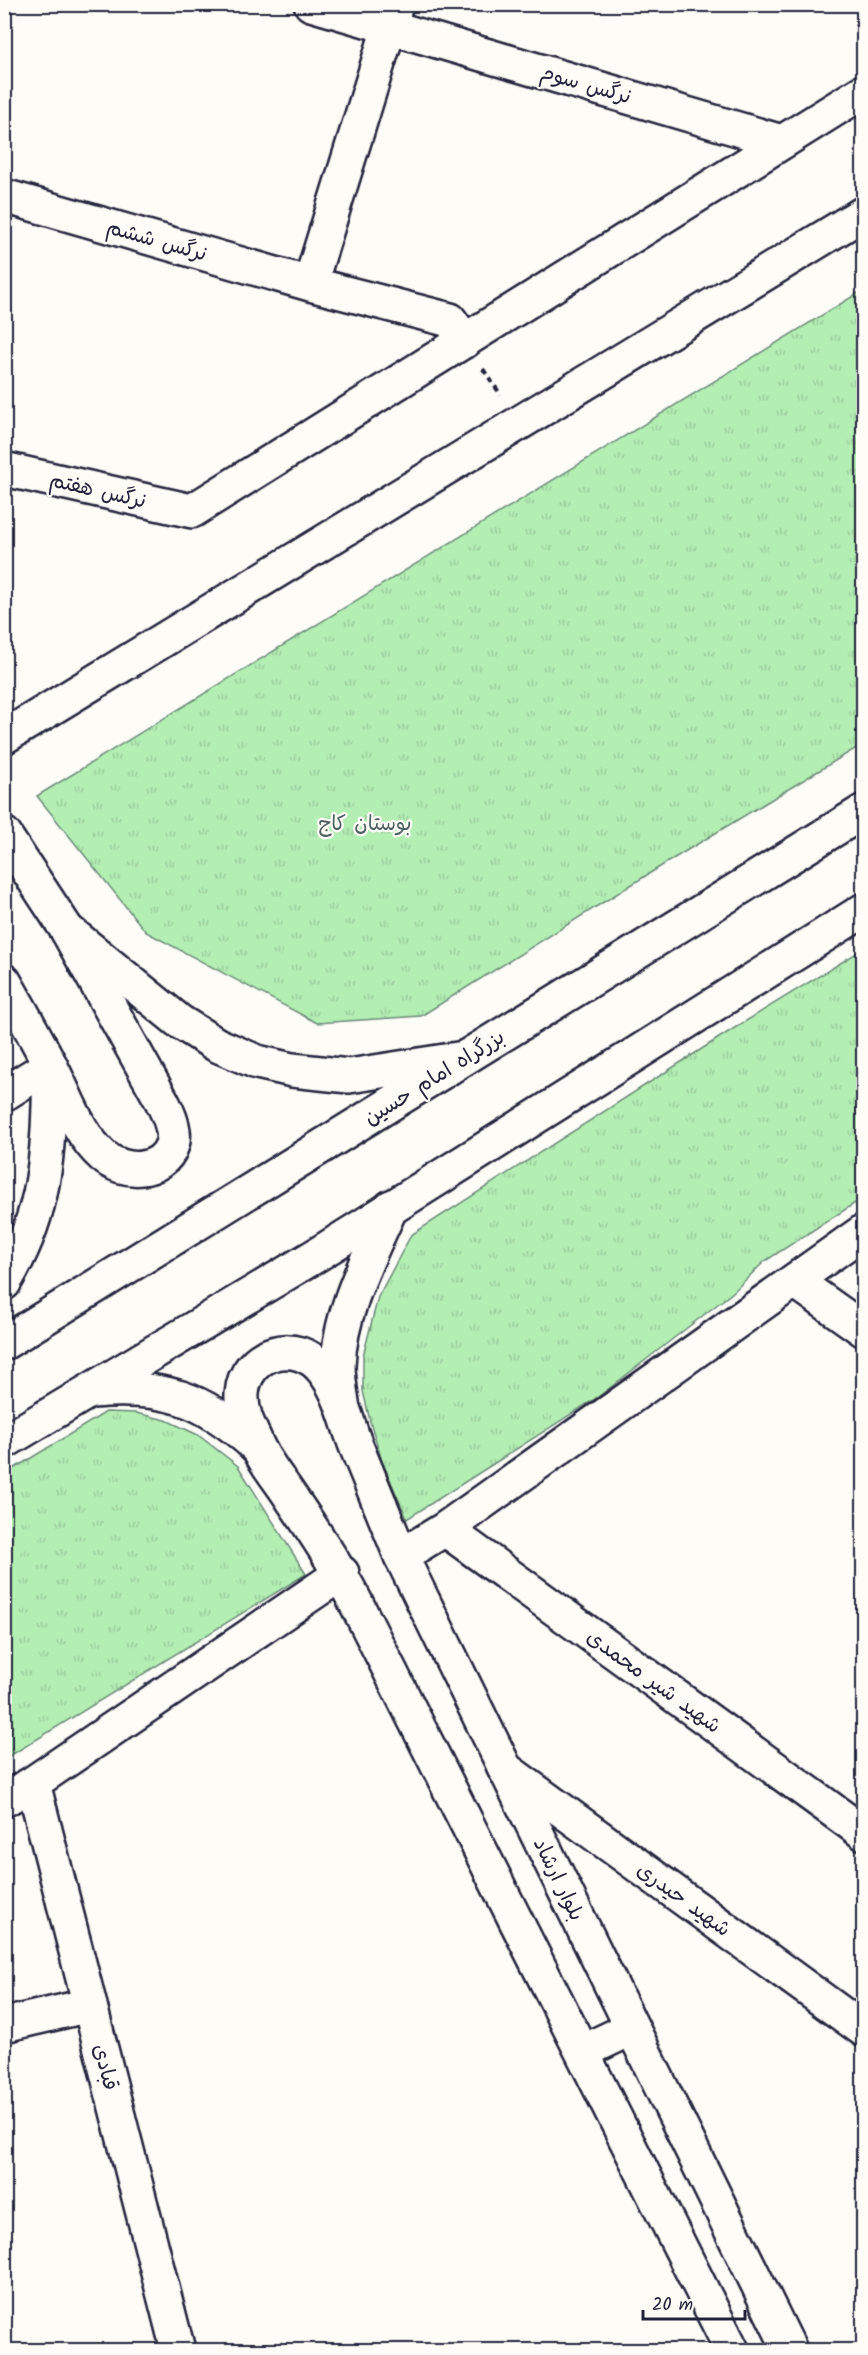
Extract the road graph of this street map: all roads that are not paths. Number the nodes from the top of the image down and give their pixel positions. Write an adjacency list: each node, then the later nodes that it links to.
1 (311, 4): 2 (main road, نرگس سوم)
2 (392, 15): 4 (main road, نرگس سوم); 7 (main road)
3 (864, 91): 4 (main road)
4 (782, 142): 8 (main road)
5 (4, 196): 7 (main road, نرگس ششم)
6 (864, 213): 10 (main road)
7 (310, 284): 8 (main road, نرگس ششم)
8 (465, 341): 9 (main road, نرگس هفتم)
9 (4, 470)
10 (4, 738)
11 (864, 811): 16 (main road, بزرگراه امام حسین)
12 (4, 834): 14 (main road)
13 (864, 910): 19 (main road)
14 (67, 930): 16 (main road); 17 (main road)
15 (4, 981): 17 (main road)
16 (465, 1058): 24 (main road, بزرگراه امام حسین)
17 (50, 1065): 18 (main road); 22 (main road)
18 (4, 1094)
19 (391, 1207): 25 (main road); 26 (main road)
20 (864, 1231): 21 (main road)
21 (795, 1281): 23 (main road); 29 (main road)
22 (4, 1282)
23 (864, 1330)
24 (4, 1342)
25 (92, 1391): 27 (main road); 28 (main road)
26 (342, 1402): 28 (main road); 30 (main road, بلوار ارشاد)
27 (4, 1442)
28 (257, 1447): 31 (main road)
29 (445, 1529): 30 (main road); 35 (main road, شهید شیر محمدی)
30 (401, 1556): 32 (main road, بلوار ارشاد)
31 (342, 1573): 33 (main road); 40 (main road)
32 (504, 1768): 38 (main road, بلوار ارشاد); 39 (main road, شهید حیدری)
33 (33, 1783): 34 (main road); 36 (main road, قبادی)
34 (4, 1800)
35 (864, 1833)
36 (90, 2006): 37 (main road); 41 (main road, قبادی)
37 (4, 2025)
38 (632, 2028): 40 (main road); 43 (main road, بلوار ارشاد)
39 (864, 2031)
40 (582, 2052): 42 (main road)
41 (178, 2350)
42 (732, 2350)
43 (790, 2350)

